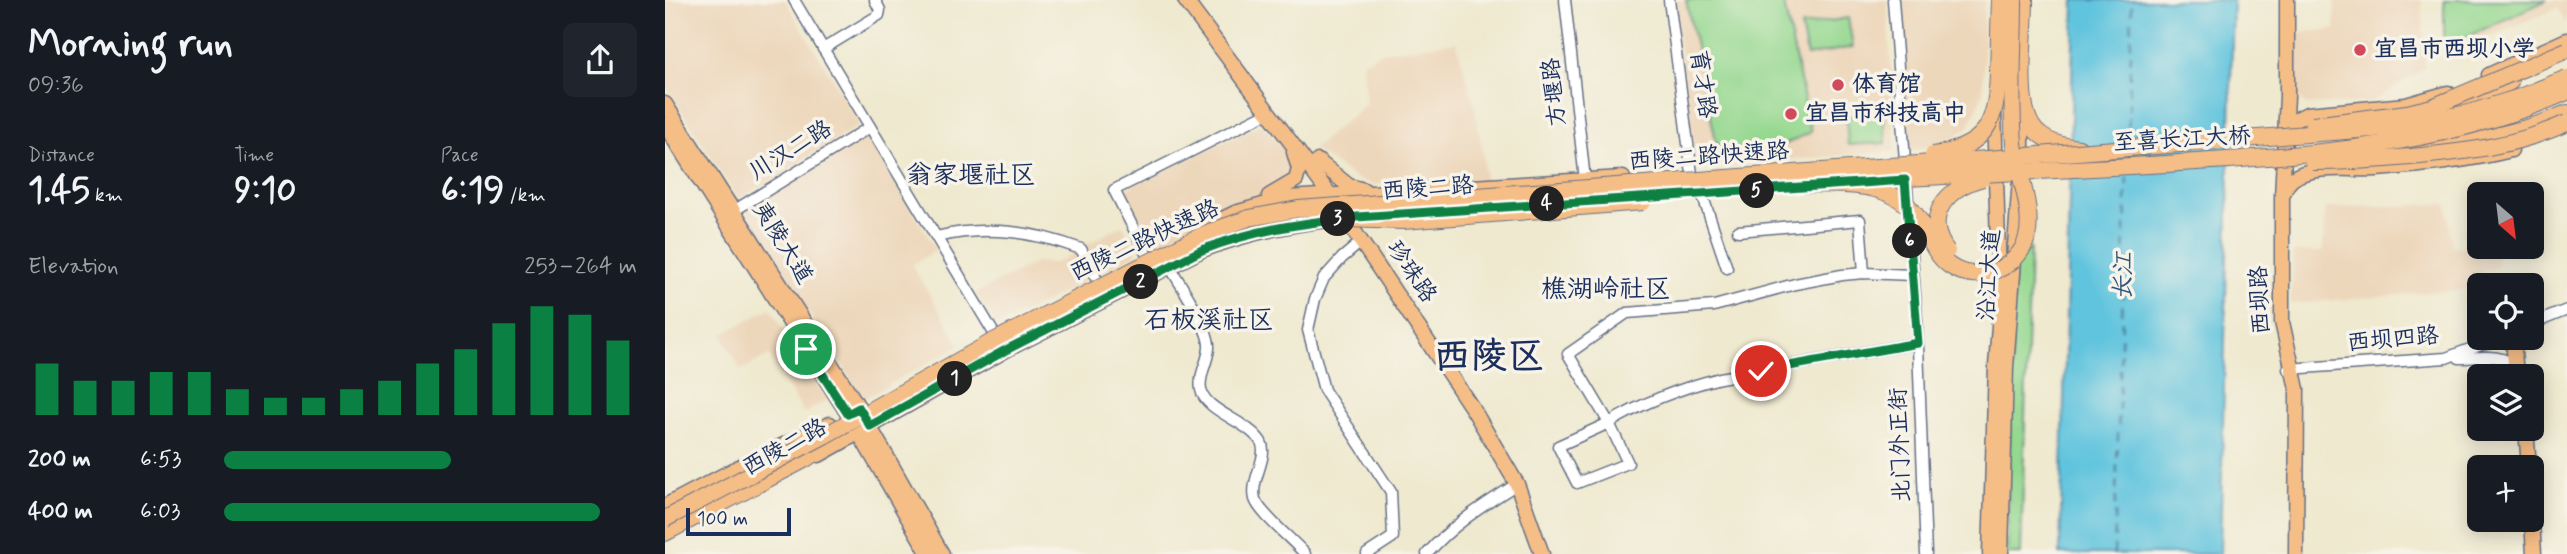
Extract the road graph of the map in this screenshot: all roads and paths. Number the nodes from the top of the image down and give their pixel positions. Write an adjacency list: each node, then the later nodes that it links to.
1 (794, 0): 14 (street)
2 (875, 0): 14 (street)
3 (1185, 0): 21 (main road, 珍珠路)
4 (1196, 0): 35 (main road, 珍珠路)
5 (1565, 0): 42 (street, 方堰路)
6 (1669, 0): 40 (street, 育才路)
7 (1893, 0): 36 (street, 北门外正街)
8 (1998, 0): 34 (main road, 沿江大道); 39 (highway, bridge)
9 (2006, 0): 41 (highway, bridge)
10 (2014, 0): 44 (highway, bridge)
11 (2023, 0): 32 (highway, bridge); 33 (main road, 沿江大道)
12 (2287, 0): 18 (main road, 西坝路)
13 (2567, 40): 22 (main road)
14 (823, 49): 27 (street)
15 (2567, 50): 30 (highway, bridge)
16 (2567, 58): 24 (highway)
17 (2567, 78): 30 (highway, 至喜长江大桥, bridge)
18 (2286, 90): 22 (main road); 30 (main road, 西坝路)
19 (2567, 92): 37 (highway, 至喜长江大桥, bridge)
20 (665, 104): 50 (main road, 夷陵大道)
21 (1269, 112): 28 (main road, 珍珠路); 57 (street)
22 (2319, 112): 30 (main road)
23 (2567, 113): 31 (highway)
24 (2422, 117): 30 (main road)
25 (2567, 122): 37 (highway, bridge)
26 (665, 125): 71 (main road, 夷陵大道)
27 (870, 127): 50 (street, 川汉二路); 55 (street)
28 (1280, 127): 47 (main road, 珍珠路); 51 (main road)
29 (2567, 131): 38 (main road)
30 (2278, 136): 32 (highway, 至喜长江大桥, bridge); 37 (main road, 西坝路)
31 (2438, 144): 37 (main road)
32 (2099, 150): 39 (highway, 至喜长江大桥, bridge)
33 (2022, 152): 34 (main road, 西陵二路); 41 (main road, 沿江大道)
34 (1995, 155): 36 (main road, 西陵二路); 41 (main road, 沿江大道)
35 (1318, 161): 45 (main road); 47 (main road, 珍珠路)
36 (1906, 162): 40 (main road, 西陵二路); 43 (street, 北门外正街)
37 (2278, 165): 38 (main road); 41 (highway, 至喜长江大桥, bridge); 49 (main road, 西坝路); 70 (main road, 西坝路)
38 (2309, 171): 49 (main road)
39 (1823, 172): 78 (highway, 西陵二路快速路, bridge)
40 (1692, 174): 42 (main road, 西陵二路)
41 (2008, 174): 43 (main road); 44 (highway, 至喜长江大桥, bridge); 91 (main road, 沿江大道); 92 (main road, 沿江大道)
42 (1585, 180): 45 (main road, 西陵二路)
43 (1905, 180): 46 (main road); 61 (street, 北门外正街)
44 (1791, 184): 52 (highway, 西陵二路快速路, bridge)
45 (1373, 192): 47 (main road, 西陵二路)
46 (1723, 193): 48 (highway)
47 (1335, 195): 51 (main road, 西陵二路); 53 (main road, 珍珠路)
48 (1702, 195): 52 (highway, bridge); 53 (main road, 西陵二路); 59 (street)
49 (2282, 197): 70 (main road, 西坝路)
50 (734, 210): 71 (main road, 夷陵大道)
51 (1235, 213): 57 (main road, 西陵二路)
52 (1316, 218): 74 (highway, 西陵二路快速路)
53 (1352, 218): 56 (main road, 珍珠路); 58 (main road, 西陵二路); 89 (main road, 珍珠路)
54 (1738, 231): 60 (street)
55 (936, 237): 62 (street); 65 (street)
56 (1362, 241): 75 (main road, 珍珠路); 86 (street)
57 (1148, 257): 62 (main road, 西陵二路)
58 (1170, 267): 73 (main road, 西陵二路); 85 (street)
59 (1727, 268)
60 (1864, 273): 61 (street); 72 (street)
61 (1912, 275): 66 (street, 北门外正街)
62 (1098, 282): 65 (main road, 西陵二路)
63 (2567, 310): 64 (street)
64 (2544, 319)
65 (995, 335): 71 (main road, 西陵二路)
66 (1918, 343): 72 (street); 90 (street, 北门外正街)
67 (2467, 350): 68 (street, 西坝四路)
68 (2446, 358): 69 (street); 70 (street, 西坝四路)
69 (2512, 364)
70 (2291, 369): 93 (main road, 西坝路); 94 (main road, 西坝路)
71 (853, 411): 73 (main road, 夷陵大道); 74 (main road, 西陵二路)
72 (1609, 423): 72 (street)
73 (864, 430): 82 (main road, 西陵二路); 83 (main road, 夷陵大道); 84 (main road, 夷陵大道)
74 (824, 436): 76 (main road, 西陵二路); 77 (highway); 79 (highway, 西陵二路快速路)
75 (1517, 484): 87 (street); 88 (main road, 珍珠路)
76 (665, 506)
77 (665, 512)
78 (665, 519)
79 (665, 530)
80 (2526, 532): 95 (main road)
81 (2533, 532): 96 (main road)
82 (665, 541)
83 (929, 554)
84 (942, 554)
85 (1305, 554)
86 (1367, 554)
87 (1427, 554)
88 (1542, 554)
89 (1549, 554)
90 (1926, 554)
91 (1990, 554)
92 (2001, 554)
93 (2289, 554)
94 (2296, 554)
95 (2527, 554)
96 (2534, 554)

